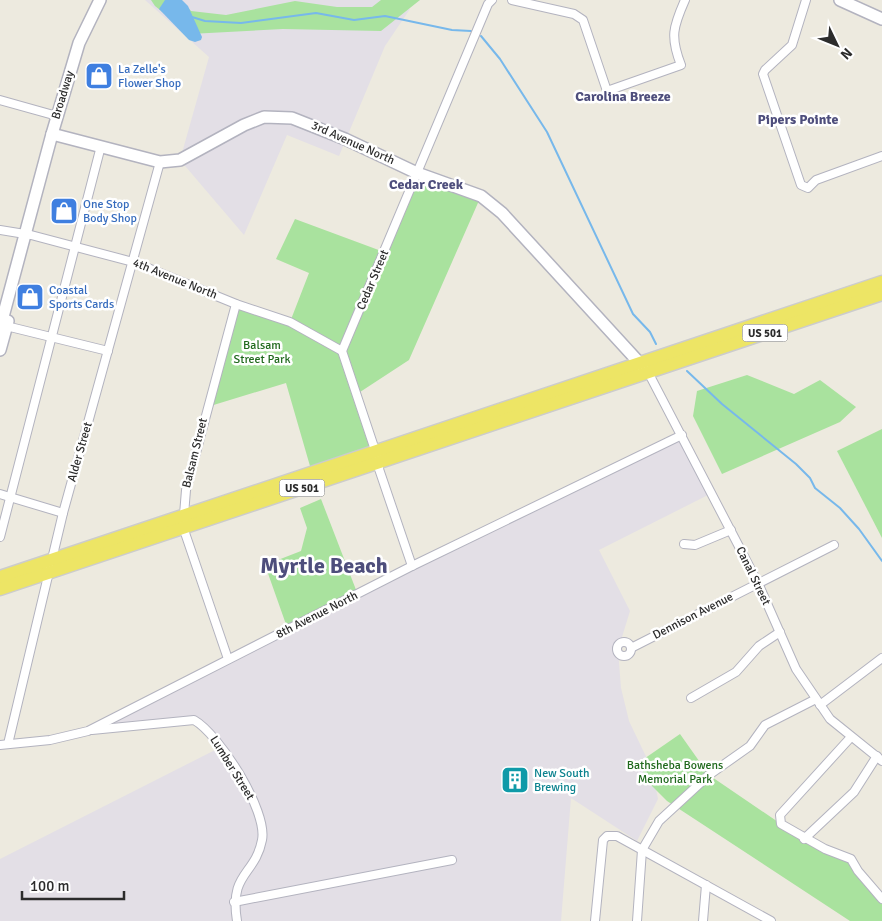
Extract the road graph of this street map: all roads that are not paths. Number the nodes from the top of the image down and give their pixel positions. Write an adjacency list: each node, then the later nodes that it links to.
1 (100, 0): 9 (street, Broadway)
2 (492, 0): 14 (street, Cedar Street)
3 (512, 0): 4 (street)
4 (685, 0)
5 (806, 0): 12 (street)
6 (840, 0): 7 (street)
7 (882, 19)
8 (0, 100): 9 (street)
9 (57, 116): 10 (street, Broadway)
10 (52, 134): 11 (street, 3rd Avenue North); 16 (street, Broadway)
11 (101, 146): 13 (street, 3rd Avenue North); 17 (street)
12 (882, 156)
13 (160, 162): 14 (street, 3rd Avenue North); 18 (street, Alder Street)
14 (417, 172): 26 (street, Cedar Street); 27 (street, 3rd Avenue North)
15 (0, 230): 16 (street, 4th Avenue North)
16 (28, 235): 17 (street, 4th Avenue North); 22 (street, Broadway)
17 (76, 247): 18 (street, 4th Avenue North); 23 (street)
18 (133, 262): 21 (street, 4th Avenue North); 25 (street, Alder Street)
19 (882, 282): 27 (main road, US 501)
20 (882, 294): 27 (main road, US 501)
21 (236, 304): 26 (street, 4th Avenue North); 33 (street, Balsam Street)
22 (2, 326): 23 (street); 24 (street, Broadway)
23 (51, 337): 25 (street); 31 (street)
24 (0, 350)
25 (108, 351): 32 (street, Alder Street)
26 (342, 351): 29 (street)
27 (644, 368): 28 (street, Canal Street); 29 (main road, US 501)
28 (682, 435): 34 (street, Canal Street); 39 (street, 8th Avenue North)
29 (377, 456): 33 (main road, US 501); 39 (street)
30 (0, 494): 31 (street)
31 (10, 497): 32 (street); 35 (street)
32 (63, 513): 38 (street, Alder Street)
33 (184, 522): 38 (main road, US 501); 46 (street, Balsam Street)
34 (731, 530): 36 (street); 41 (street, Canal Street)
35 (0, 537)
36 (684, 544)
37 (834, 545): 41 (street, Dennison Avenue)
38 (52, 566): 40 (main road, US 501); 42 (main road, US 501); 51 (street, Alder Street)
39 (412, 566): 46 (street, 8th Avenue North)
40 (0, 577)
41 (758, 583): 43 (street, Canal Street); 44 (street, Dennison Avenue)
42 (0, 589)
43 (780, 632): 47 (street); 48 (street, Canal Street)
44 (631, 648)
45 (882, 658): 48 (street)
46 (228, 659): 49 (street, 8th Avenue North)
47 (692, 698)
48 (818, 702): 50 (street, Canal Street); 54 (street)
49 (88, 731): 51 (street, 8th Avenue North); 58 (street, Lumber Street)
50 (851, 737): 52 (street, Canal Street); 53 (street)
51 (4, 745)
52 (879, 759): 53 (street)
53 (804, 839): 57 (street)
54 (642, 850): 56 (street); 60 (street); 61 (street)
55 (452, 860): 58 (street)
56 (706, 886): 62 (street); 63 (street)
57 (882, 899)
58 (234, 902): 59 (street, Lumber Street)
59 (237, 921)
60 (595, 921)
61 (637, 921)
62 (703, 921)
63 (770, 921)

